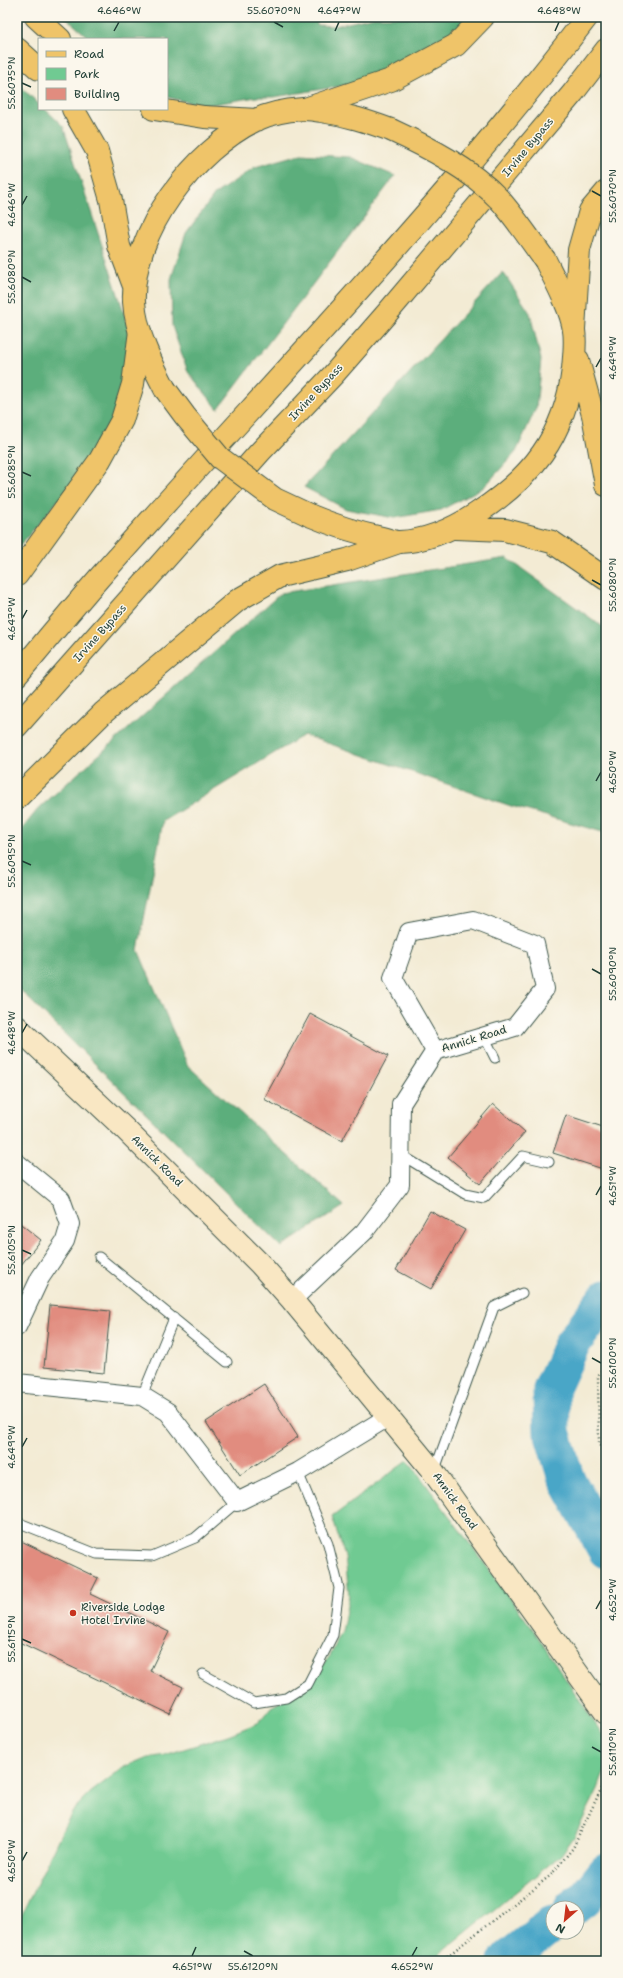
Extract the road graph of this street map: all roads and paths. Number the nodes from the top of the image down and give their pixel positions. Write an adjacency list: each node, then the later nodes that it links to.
1 (36, 17): 4 (main road)
2 (483, 17): 8 (main road)
3 (586, 17): 21 (main road)
4 (59, 38)
5 (17, 49): 7 (main road)
6 (606, 50): 22 (main road, Irvine Bypass)
7 (38, 68)
8 (305, 109): 11 (main road); 15 (main road, bridge)
9 (75, 110): 13 (main road)
10 (160, 110): 11 (main road)
11 (257, 120): 13 (main road)
12 (606, 192): 15 (main road)
13 (135, 287): 14 (main road)
14 (140, 331): 18 (main road, bridge); 19 (main road)
15 (575, 339): 16 (main road); 17 (main road)
16 (606, 485)
17 (455, 528): 18 (main road); 20 (main road)
18 (399, 542): 23 (main road)
19 (17, 575)
20 (606, 579)
21 (17, 675)
22 (17, 726)
23 (17, 798)
24 (17, 1028): 33 (main road, Annick Road)
25 (484, 1036): 26 (street, Annick Road); 26 (street, Annick Road); 27 (lane)
26 (435, 1051): 28 (street, Annick Road)
27 (495, 1058)
28 (400, 1154): 29 (lane); 33 (street, Annick Road)
29 (549, 1162)
30 (17, 1163): 35 (street)
31 (99, 1257): 34 (lane)
32 (522, 1293): 43 (lane)
33 (292, 1300): 40 (main road, Annick Road)
34 (174, 1318): 36 (lane); 39 (lane)
35 (17, 1327)
36 (227, 1362)
37 (606, 1364): 41 (path)
38 (17, 1383): 39 (street)
39 (142, 1396): 44 (street)
40 (388, 1417): 42 (street); 43 (main road, Annick Road)
41 (606, 1458)
42 (298, 1472): 44 (street); 46 (lane)
43 (434, 1473): 47 (main road, Annick Road)
44 (237, 1502): 45 (lane)
45 (17, 1522)
46 (203, 1674)
47 (606, 1713)
48 (606, 1779): 49 (path)
49 (441, 1961)

